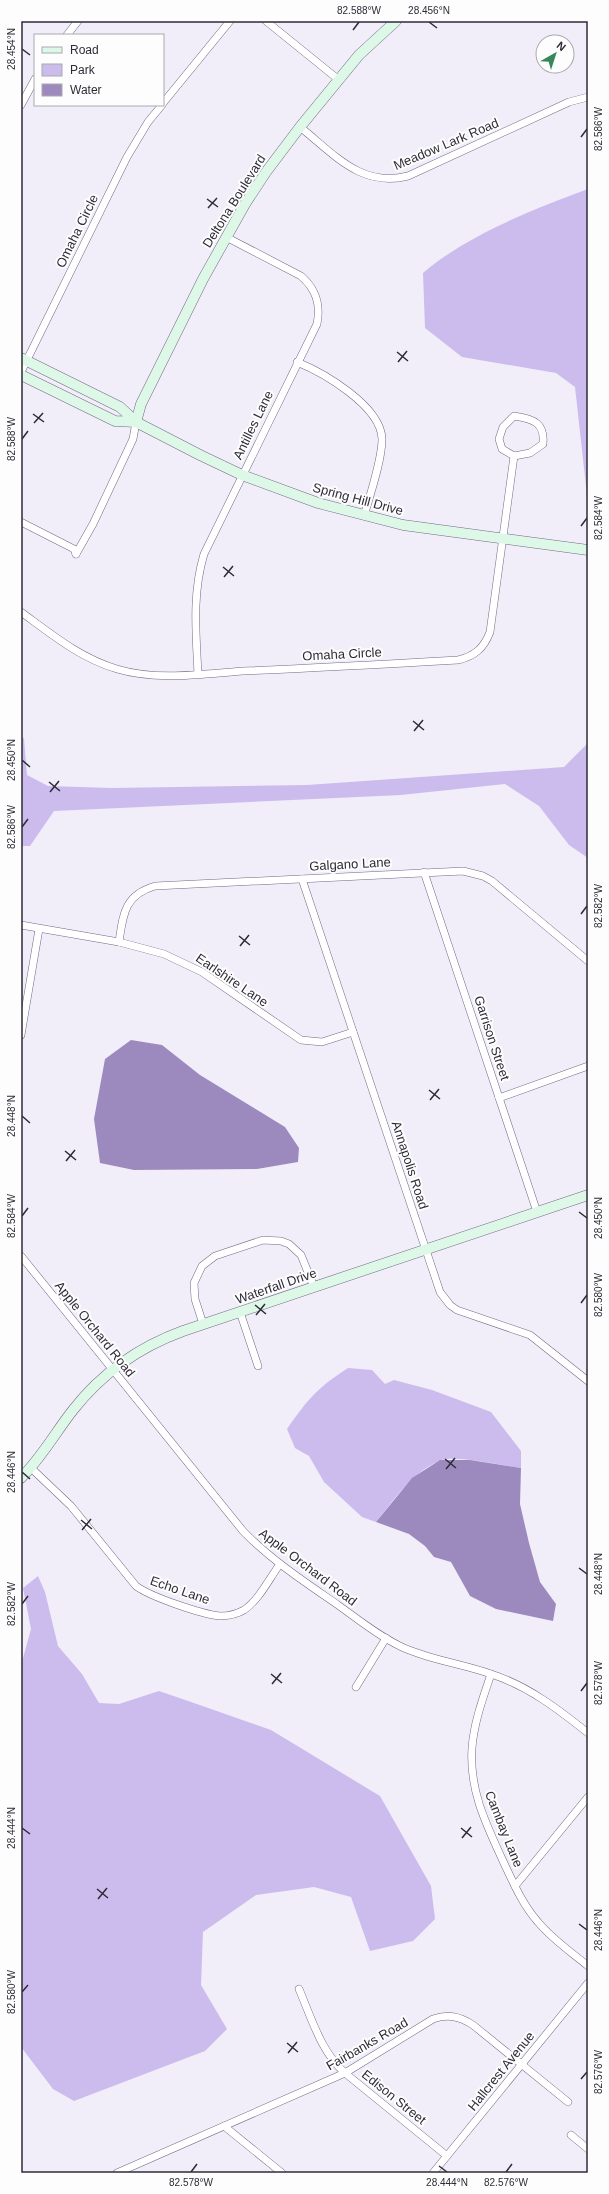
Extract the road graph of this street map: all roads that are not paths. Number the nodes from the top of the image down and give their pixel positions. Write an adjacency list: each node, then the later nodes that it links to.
1 (78, 21): 5 (street)
2 (230, 21): 9 (street, Omaha Circle)
3 (266, 21): 6 (street)
4 (396, 21): 6 (main road, Deltona Boulevard)
5 (67, 34)
6 (339, 80): 12 (main road, Deltona Boulevard)
7 (34, 81): 10 (street)
8 (588, 97): 12 (street, Meadow Lark Road)
9 (164, 102)
10 (21, 105)
11 (160, 106): 14 (street, Omaha Circle)
12 (300, 127): 13 (main road, Deltona Boulevard)
13 (226, 237): 15 (street, Antilles Lane); 18 (main road, Deltona Boulevard)
14 (24, 359): 16 (street, Omaha Circle); 18 (main road, Spring Hill Drive)
15 (297, 362): 20 (street, Antilles Lane); 21 (street)
16 (21, 372)
17 (21, 375): 18 (main road, Spring Hill Drive)
18 (136, 422): 20 (main road, Spring Hill Drive); 22 (street)
19 (514, 456): 19 (street); 23 (street, Omaha Circle)
20 (242, 475): 21 (main road, Spring Hill Drive); 26 (street, Antilles Lane)
21 (364, 516): 23 (main road, Spring Hill Drive)
22 (21, 522)
23 (503, 539): 24 (main road, Spring Hill Drive); 26 (street, Omaha Circle)
24 (588, 550)
25 (21, 612): 26 (street, Omaha Circle)
26 (198, 674)
27 (424, 872): 28 (street, Galgano Lane); 32 (street, Galgano Lane); 36 (street, Garrison Street)
28 (302, 879): 31 (street, Galgano Lane); 33 (street, Annapolis Road)
29 (21, 925): 30 (street, Earlshire Lane)
30 (39, 929): 31 (street, Earlshire Lane); 34 (street)
31 (118, 942): 33 (street, Earlshire Lane)
32 (588, 961)
33 (353, 1032): 39 (street, Annapolis Road)
34 (21, 1035)
35 (588, 1066): 36 (street)
36 (499, 1098): 38 (street, Garrison Street)
37 (588, 1195): 38 (main road, Waterfall Drive)
38 (538, 1212): 39 (main road, Waterfall Drive)
39 (426, 1249): 41 (main road, Waterfall Drive); 46 (street, Annapolis Road)
40 (21, 1256): 45 (street, Apple Orchard Road)
41 (314, 1287): 42 (main road, Waterfall Drive); 43 (street)
42 (240, 1312): 43 (main road, Waterfall Drive); 44 (street)
43 (203, 1324): 45 (main road, Waterfall Drive)
44 (258, 1366)
45 (112, 1369): 47 (main road, Waterfall Drive); 49 (street, Apple Orchard Road)
46 (588, 1381)
47 (30, 1468): 48 (main road, Waterfall Drive); 49 (street, Echo Lane)
48 (21, 1478)
49 (280, 1564): 50 (street, Apple Orchard Road)
50 (386, 1638): 51 (street, Apple Orchard Road); 52 (street)
51 (491, 1674): 53 (street, Apple Orchard Road); 55 (street, Cambay Lane)
52 (356, 1687)
53 (588, 1733)
54 (588, 1796): 55 (street)
55 (515, 1886): 56 (street, Cambay Lane)
56 (588, 1966)
57 (588, 1983): 59 (street, Hallcrest Avenue)
58 (299, 1988): 60 (street, Edison Street)
59 (522, 2064): 60 (street, Fairbanks Road); 61 (street, Fairbanks Road); 65 (street, Hallcrest Avenue)
60 (345, 2072): 62 (street, Fairbanks Road); 65 (street, Edison Street)
61 (568, 2102)
62 (224, 2126): 66 (street, Fairbanks Road); 67 (street)
63 (571, 2135): 64 (street)
64 (588, 2149)
65 (447, 2156): 68 (street, Hallcrest Avenue)
66 (117, 2173)
67 (282, 2173)
68 (433, 2173)

